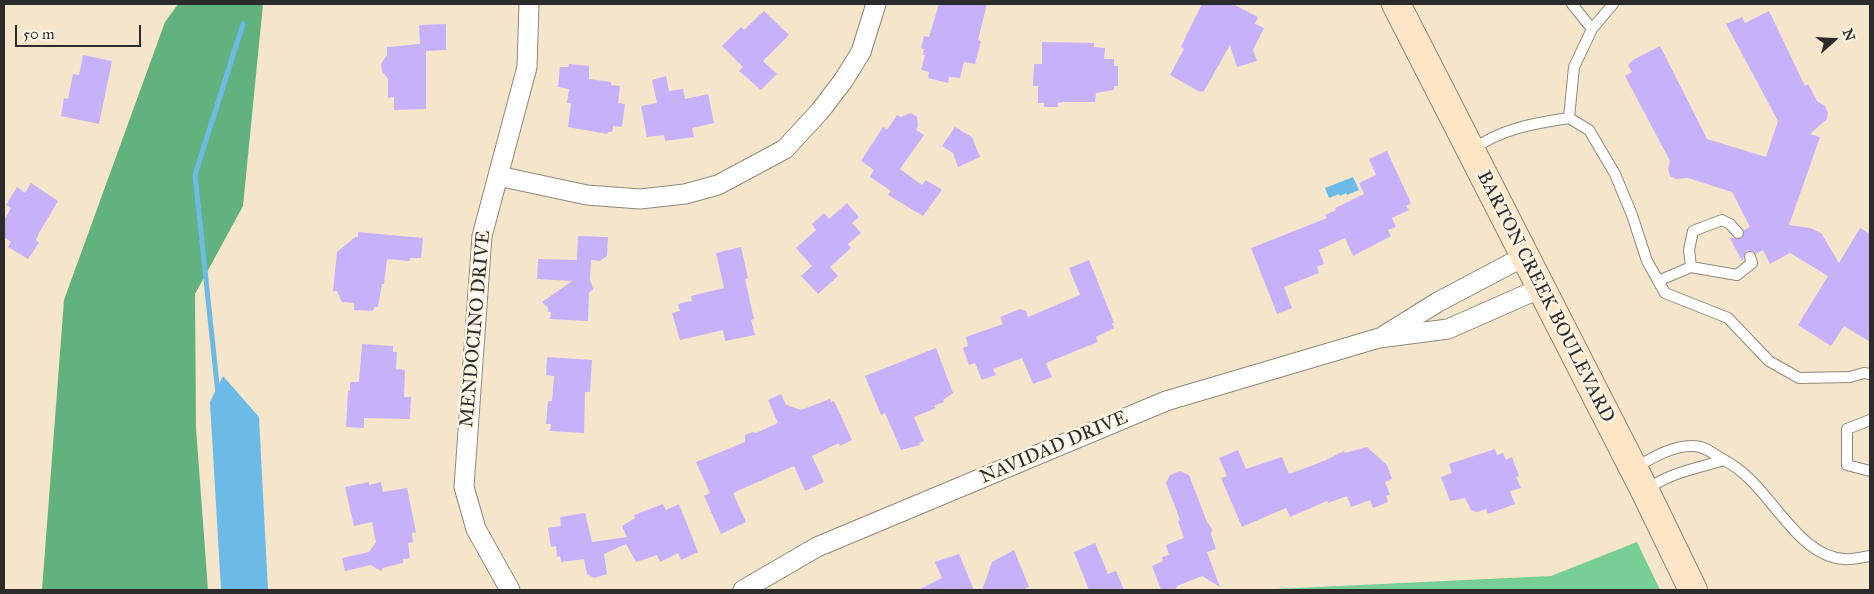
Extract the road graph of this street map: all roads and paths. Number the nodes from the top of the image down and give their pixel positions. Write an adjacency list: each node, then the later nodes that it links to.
1 (529, 4): 9 (street, MENDOCINO DRIVE)
2 (876, 4): 9 (street)
3 (1396, 4): 8 (street, BARTON CREEK BOULEVARD)
4 (1572, 4): 6 (lane)
5 (1614, 4): 6 (lane)
6 (1592, 29): 7 (lane)
7 (1569, 118): 8 (lane); 14 (lane)
8 (1470, 151): 11 (street, BARTON CREEK BOULEVARD)
9 (498, 176): 23 (street, MENDOCINO DRIVE)
10 (1738, 233): 13 (lane)
11 (1525, 256): 15 (street, BARTON CREEK BOULEVARD); 16 (street, NAVIDAD DRIVE)
12 (1750, 257): 13 (lane)
13 (1691, 267): 14 (lane)
14 (1658, 281): 17 (lane)
15 (1542, 288): 16 (street, NAVIDAD DRIVE); 21 (street, BARTON CREEK BOULEVARD)
16 (1379, 338): 24 (street, NAVIDAD DRIVE)
17 (1870, 374)
18 (1870, 420): 20 (lane)
19 (1724, 460): 21 (lane); 21 (lane); 22 (lane)
20 (1870, 470)
21 (1639, 479): 25 (street, BARTON CREEK BOULEVARD)
22 (1870, 556)
23 (510, 590)
24 (742, 590)
25 (1693, 590)

